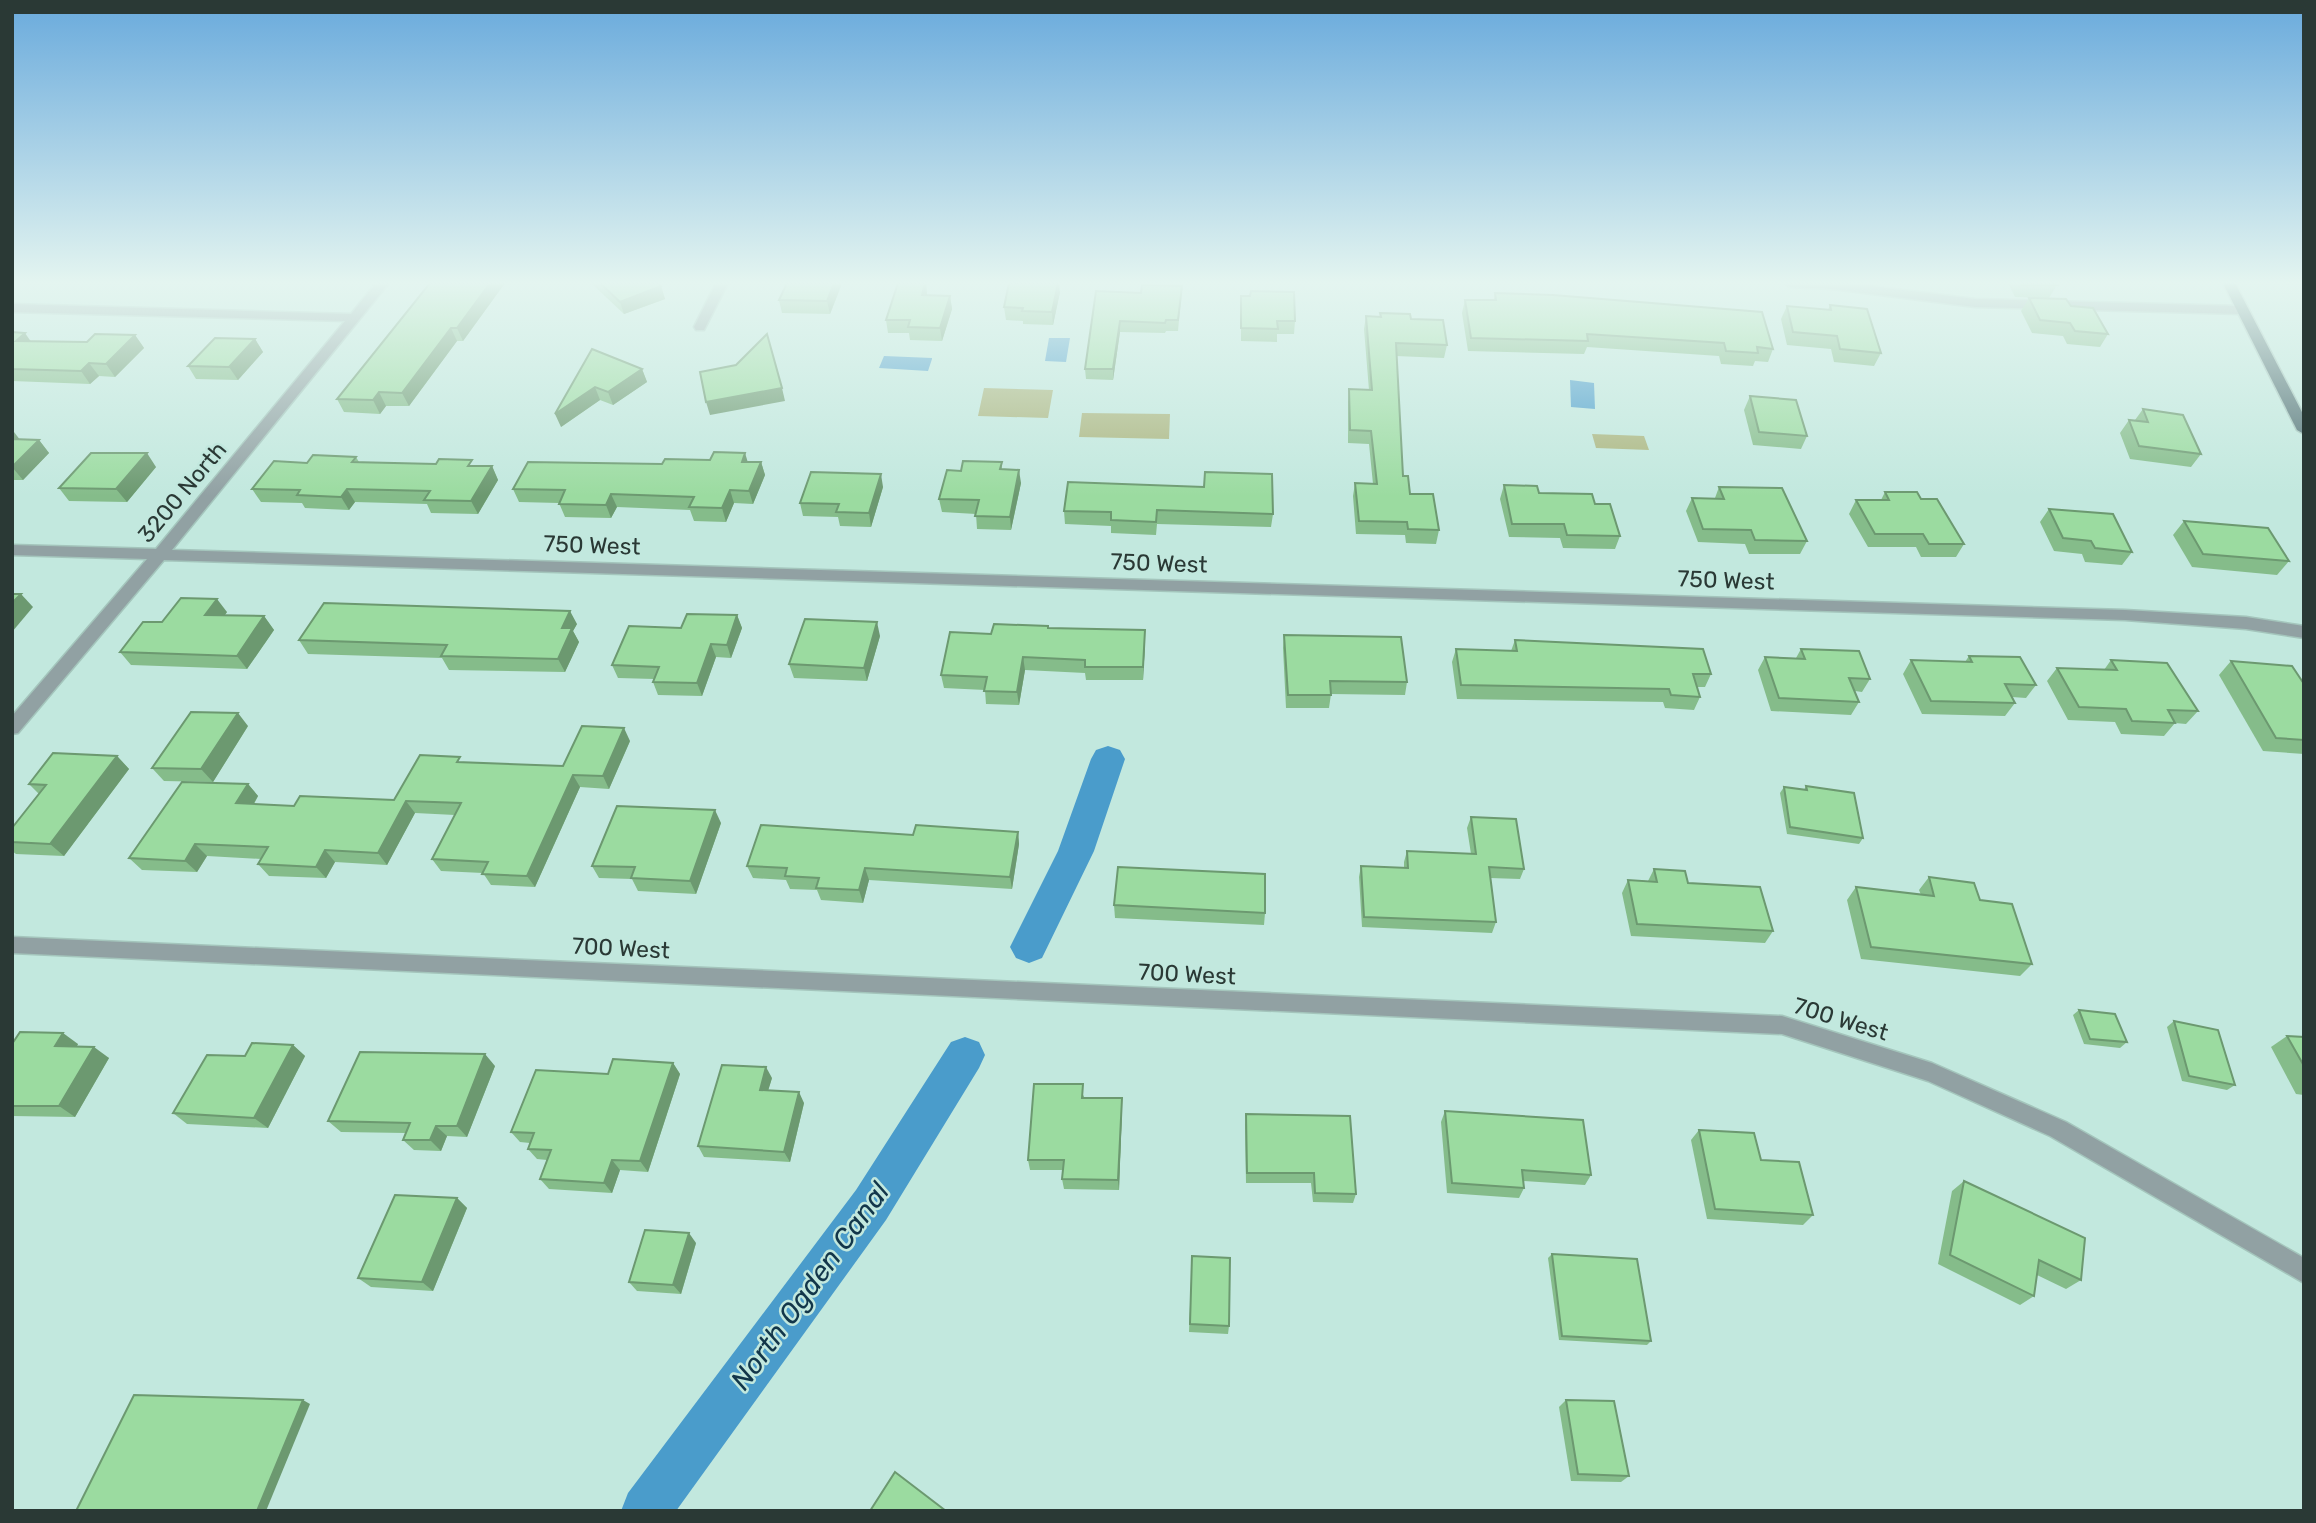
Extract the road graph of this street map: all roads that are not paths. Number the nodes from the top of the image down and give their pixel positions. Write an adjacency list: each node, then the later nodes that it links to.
1 (324, 354): 5 (street, 3200 North)
2 (2264, 354): 3 (main road)
3 (2304, 430)
4 (12, 550): 5 (street, 750 West)
5 (160, 555): 6 (street, 750 West); 7 (street, 3200 North)
6 (2304, 632)
7 (12, 728)
8 (12, 945): 9 (street, 700 West)
9 (2304, 1270)

